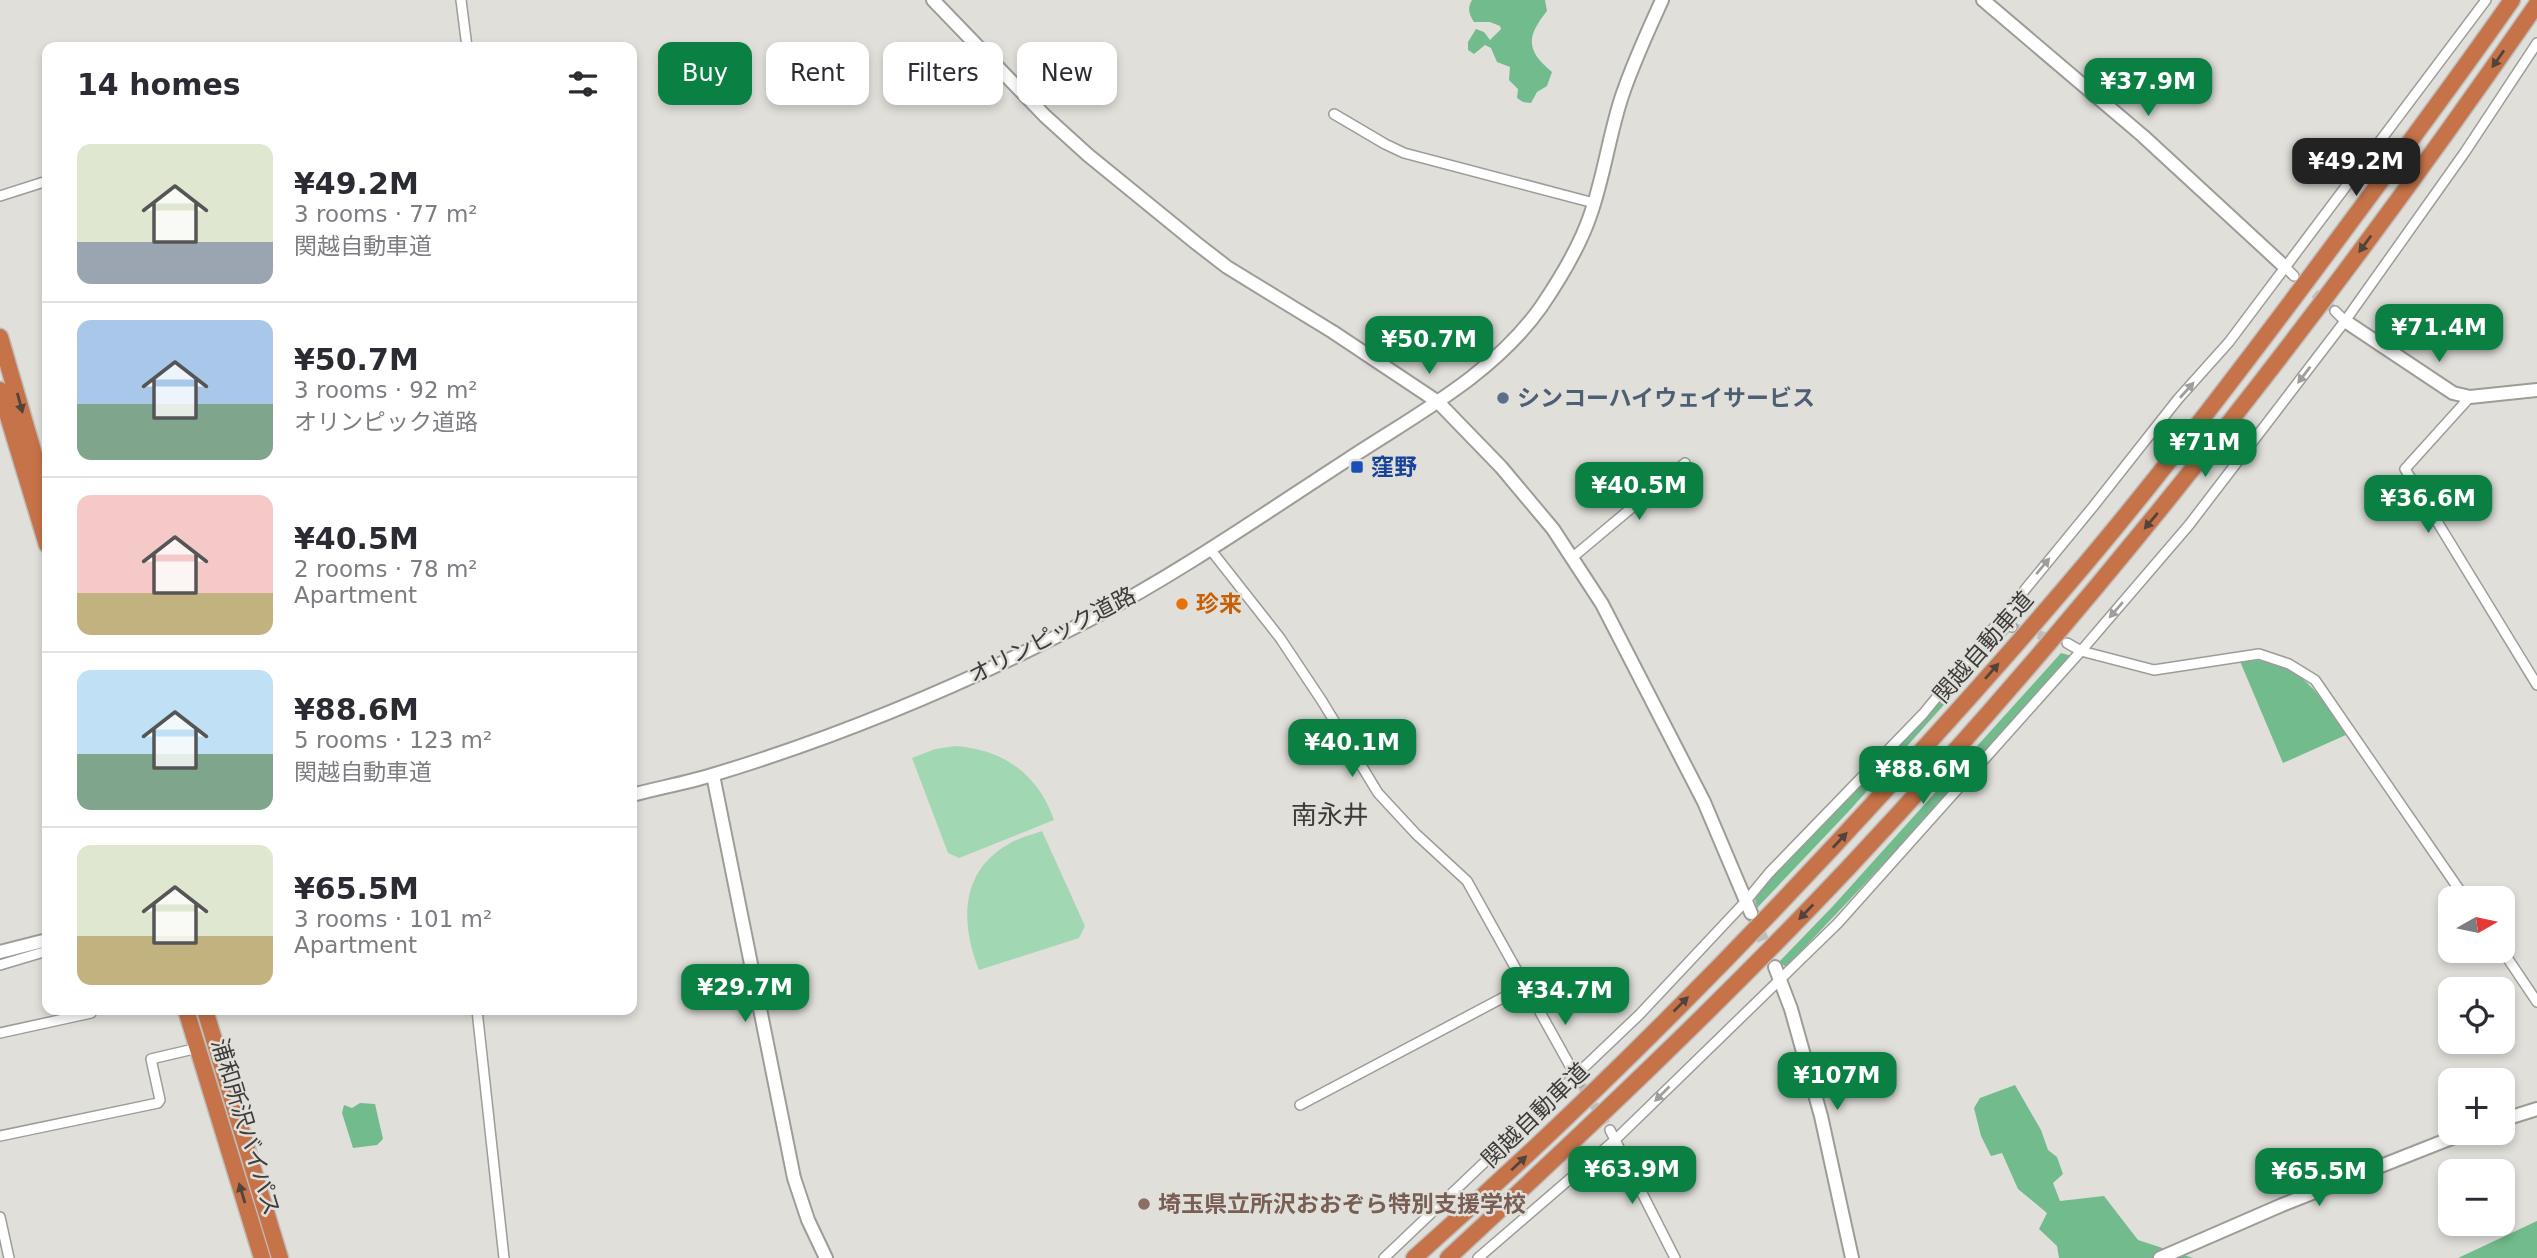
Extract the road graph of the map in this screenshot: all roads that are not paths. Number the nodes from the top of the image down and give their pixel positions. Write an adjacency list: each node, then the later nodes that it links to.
1 (461, 0): 8 (street)
2 (933, 0): 20 (street)
3 (1662, 0): 13 (street, オリンピック道路)
4 (1983, 0): 14 (street)
5 (2486, 0): 14 (street)
6 (2512, 0): 64 (highway, 関越自動車道, one-way to 6)
7 (2537, 4): 65 (highway, 関越自動車道, one-way to 65)
8 (466, 42)
9 (2537, 43): 15 (street)
10 (1335, 114): 13 (street)
11 (42, 183): 12 (street)
12 (0, 196)
13 (1594, 203): 20 (street, オリンピック道路)
14 (2290, 271): 26 (street, one-way to 14)
15 (2340, 316): 19 (street); 29 (street, one-way to 29)
16 (0, 337): 22 (highway, one-way to 22)
17 (0, 390): 23 (highway)
18 (2537, 390): 19 (street)
19 (2470, 397): 30 (street)
20 (1438, 402): 24 (street, オリンピック道路); 25 (street)
21 (1685, 463): 25 (street)
22 (42, 482)
23 (42, 529)
24 (1210, 550): 31 (street, オリンピック道路); 41 (street)
25 (1573, 557): 34 (street)
26 (2000, 618): 27 (street); 34 (street)
27 (2012, 627)
28 (2067, 643): 29 (street)
29 (2081, 651): 33 (street); 40 (street)
30 (2537, 685)
31 (713, 775): 32 (street, オリンピック道路); 62 (street)
32 (637, 794)
33 (2457, 886)
34 (1749, 907): 49 (street)
35 (42, 941): 36 (street)
36 (0, 952)
37 (42, 952): 39 (street)
38 (2511, 963): 42 (street)
39 (0, 965)
40 (1778, 972): 55 (street, one-way to 55); 68 (street)
41 (1525, 986): 49 (street); 50 (street)
42 (2537, 1002)
43 (82, 1015): 47 (street)
44 (188, 1015): 48 (highway, 浦和所沢バイパス)
45 (207, 1015): 60 (highway, 浦和所沢バイパス)
46 (478, 1015): 61 (street)
47 (0, 1033)
48 (198, 1048): 54 (street); 59 (highway, 浦和所沢バイパス, one-way to 48)
49 (1577, 1078): 63 (street)
50 (1300, 1105)
51 (2537, 1109): 52 (street)
52 (2515, 1116)
53 (1610, 1130): 55 (street)
54 (0, 1136)
55 (1615, 1140): 66 (street); 67 (street)
56 (2438, 1143): 69 (street)
57 (0, 1217): 58 (street)
58 (9, 1258)
59 (262, 1258)
60 (280, 1258)
61 (504, 1258)
62 (826, 1258)
63 (1384, 1258)
64 (1414, 1258)
65 (1448, 1258)
66 (1478, 1258)
67 (1675, 1258)
68 (1852, 1258)
69 (2160, 1258)

